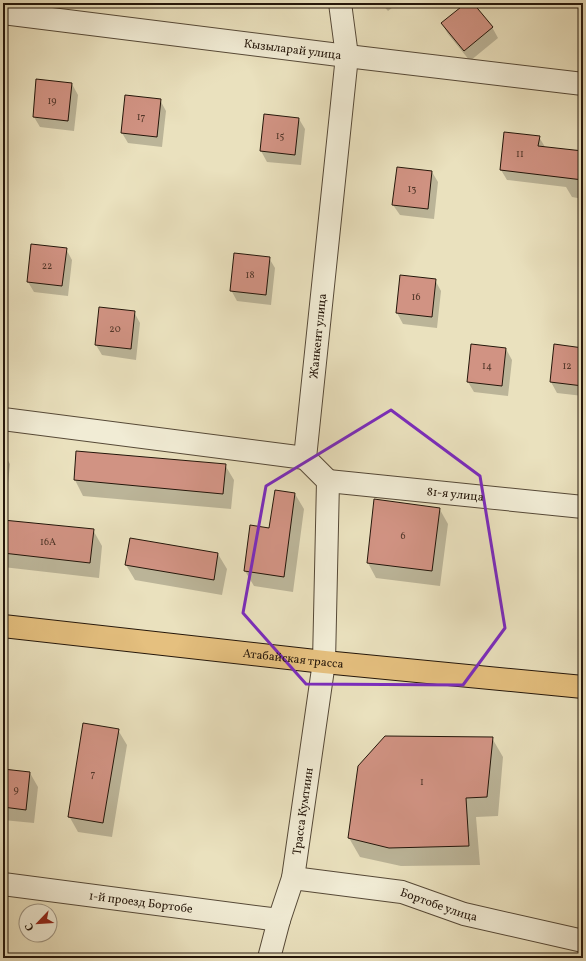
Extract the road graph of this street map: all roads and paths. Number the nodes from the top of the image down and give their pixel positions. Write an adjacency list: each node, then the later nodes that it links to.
1 (340, 3): 3 (street, Жанкент улица)
2 (3, 13): 3 (street, Кызыларай улица)
3 (348, 56): 4 (street, Кызыларай улица); 6 (street, Жанкент улица)
4 (583, 84)
5 (3, 419): 6 (street)
6 (305, 458): 7 (street)
7 (328, 481): 8 (street, 81-я улица); 10 (street)
8 (583, 507)
9 (3, 626): 10 (main road, Атабайская трасса)
10 (324, 662): 11 (main road, Атабайская трасса); 12 (street, Трасса Кумтиин)
11 (583, 687)
12 (293, 878): 14 (street, Трасса Кумтиин); 15 (street, Бортобе улица)
13 (3, 884): 14 (street, 1-й проезд Бортобе)
14 (279, 920): 16 (street, Трасса Кумтиин)
15 (583, 941)
16 (269, 958)

